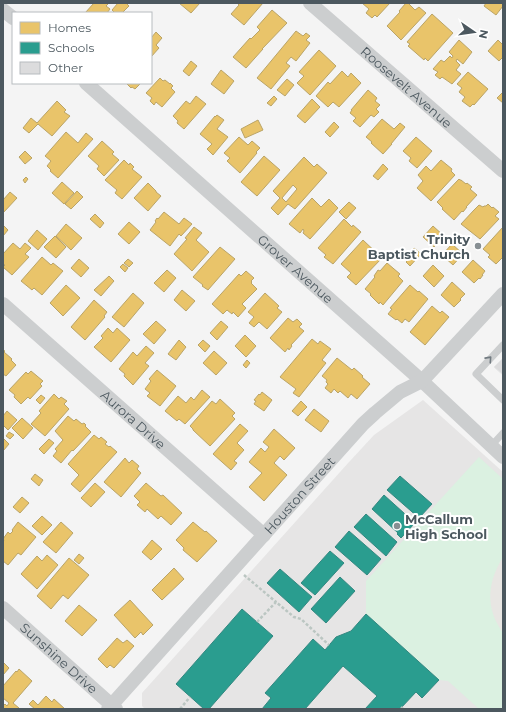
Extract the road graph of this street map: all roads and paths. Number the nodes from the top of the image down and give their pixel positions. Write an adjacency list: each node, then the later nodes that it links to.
1 (310, 3): 5 (street, Roosevelt Avenue)
2 (3, 10): 3 (street)
3 (12, 17)
4 (87, 84): 9 (street, Grover Avenue)
5 (503, 171)
6 (503, 294): 9 (street, Houston Street)
7 (3, 304): 14 (street, Aurora Drive)
8 (503, 345): 10 (lane, one-way to 8)
9 (422, 381): 12 (street, Grover Avenue); 14 (street, Houston Street)
10 (503, 400)
11 (503, 433): 12 (lane)
12 (491, 446): 13 (street, Grover Avenue)
13 (503, 457)
14 (264, 535): 21 (street, Houston Street)
15 (244, 575): 16 (path)
16 (276, 602): 18 (path); 19 (path)
17 (3, 608): 21 (street, Sunshine Drive)
18 (257, 622)
19 (329, 645)
20 (190, 697): 22 (path)
21 (112, 708)
22 (180, 709)

